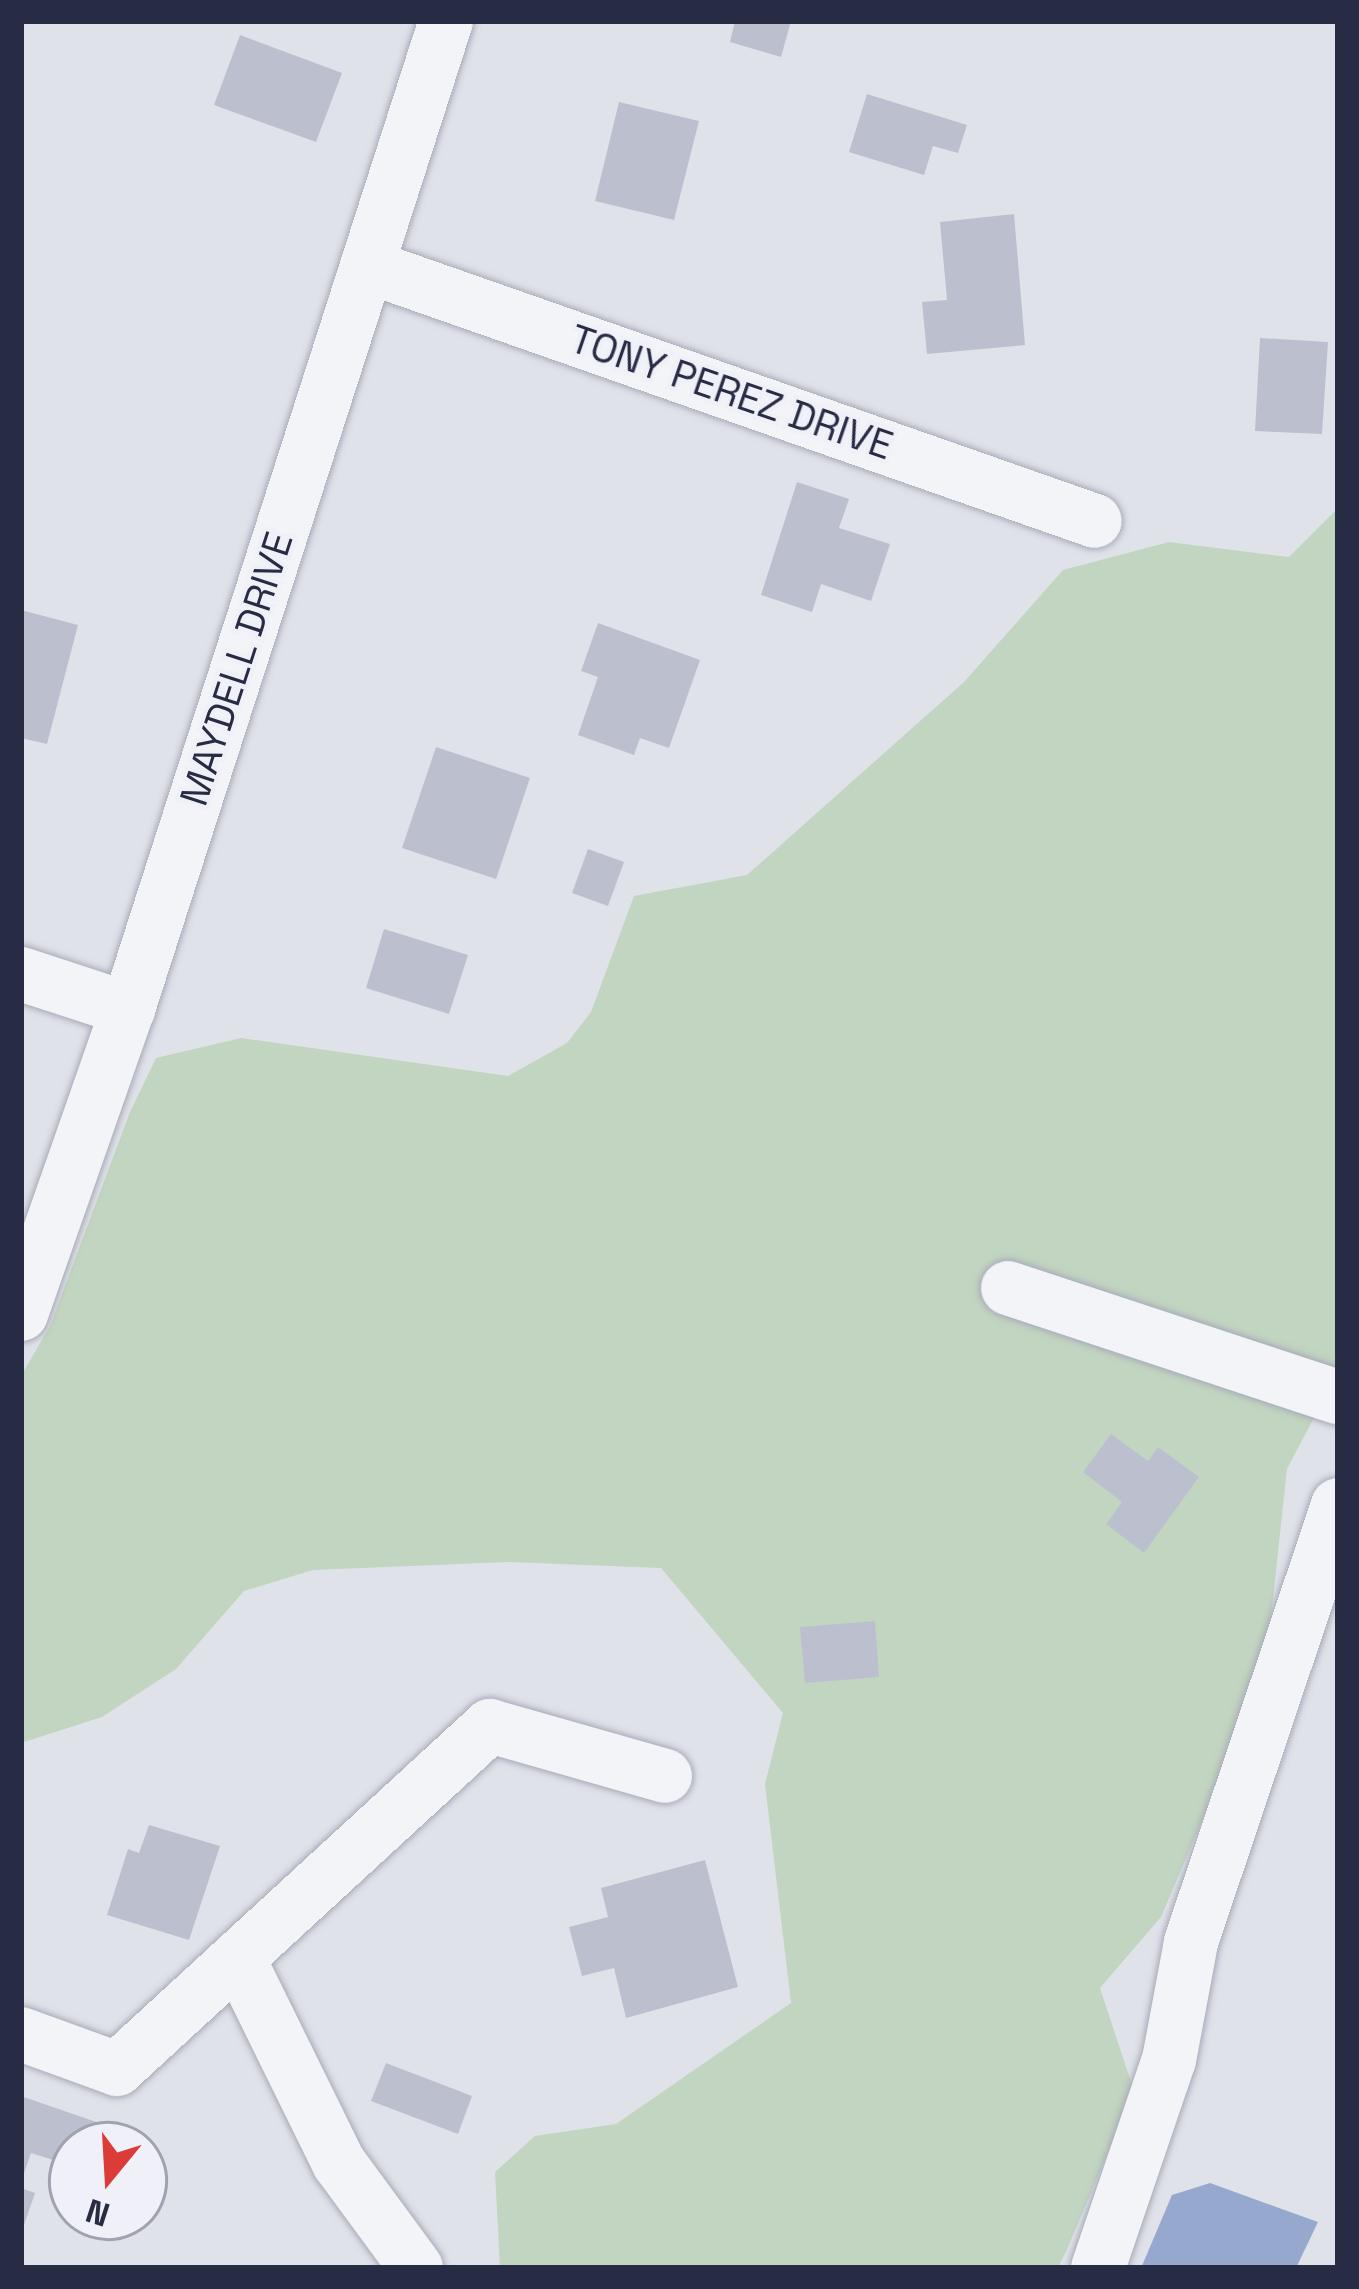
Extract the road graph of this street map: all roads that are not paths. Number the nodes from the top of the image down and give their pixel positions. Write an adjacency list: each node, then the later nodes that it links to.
1 (446, 21): 2 (street, MAYDELL DRIVE)
2 (367, 266): 3 (street, TONY PEREZ DRIVE); 5 (street, MAYDELL DRIVE)
3 (1095, 520)
4 (21, 974): 5 (street)
5 (128, 1009): 7 (street, MAYDELL DRIVE)
6 (1008, 1288): 8 (street)
7 (21, 1314)
8 (1338, 1396)
9 (1338, 1504): 14 (street)
10 (665, 1776): 11 (street)
11 (238, 1958): 12 (street); 13 (street)
12 (21, 2034)
13 (416, 2268)
14 (1098, 2268)

